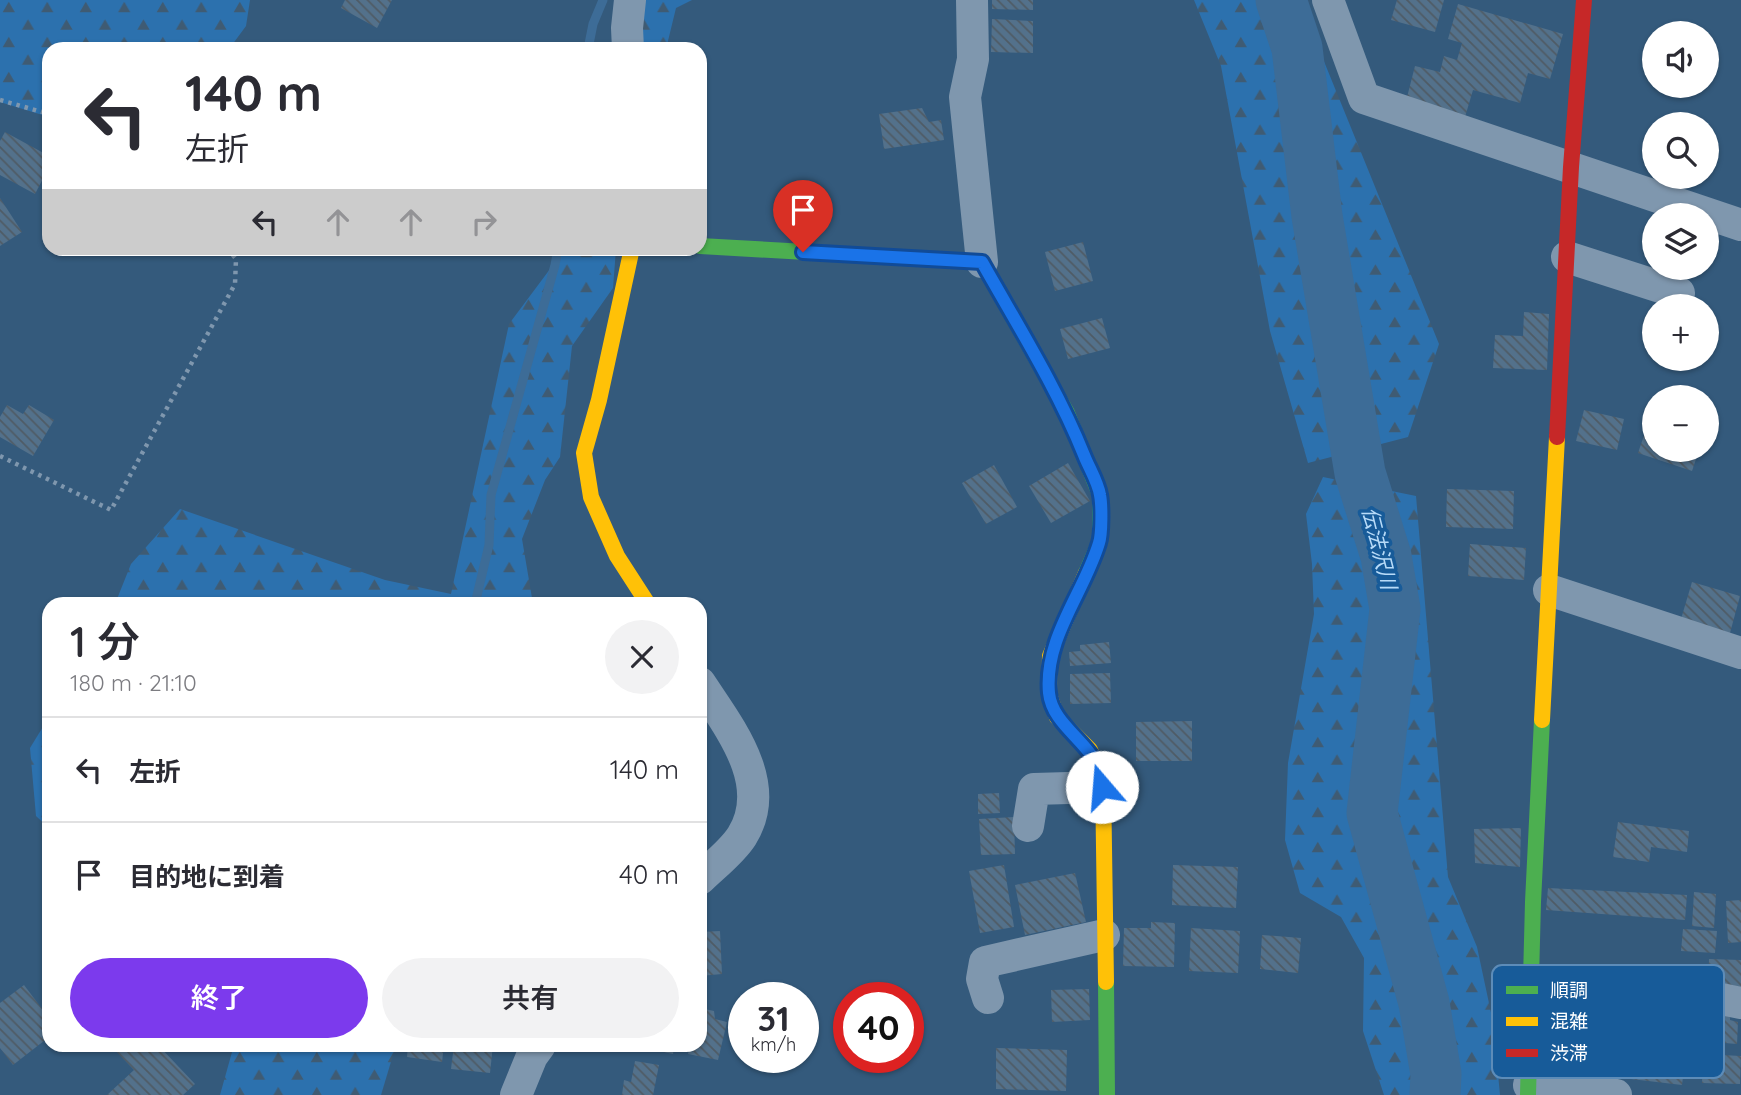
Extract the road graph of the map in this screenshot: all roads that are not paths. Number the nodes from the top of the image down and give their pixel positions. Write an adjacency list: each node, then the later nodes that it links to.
1 (972, 0): 9 (street)
2 (1328, 0): 4 (street)
3 (1584, 0): 4 (street)
4 (1571, 167): 5 (street); 8 (street)
5 (1741, 225)
6 (707, 246): 9 (street)
7 (630, 256): 12 (street)
8 (1567, 257): 10 (street); 11 (street)
9 (982, 262): 15 (street)
10 (1679, 293)
11 (1549, 590): 13 (street); 19 (street)
12 (643, 597)
13 (1741, 653)
14 (707, 694): 17 (street)
15 (1102, 787): 16 (street); 18 (street)
16 (1028, 826)
17 (707, 872)
18 (1104, 935): 20 (street); 24 (street)
19 (1532, 965)
20 (988, 998)
21 (531, 1052): 23 (street)
22 (1529, 1090): 25 (street)
23 (516, 1095)
24 (1107, 1095)
25 (1616, 1095)

